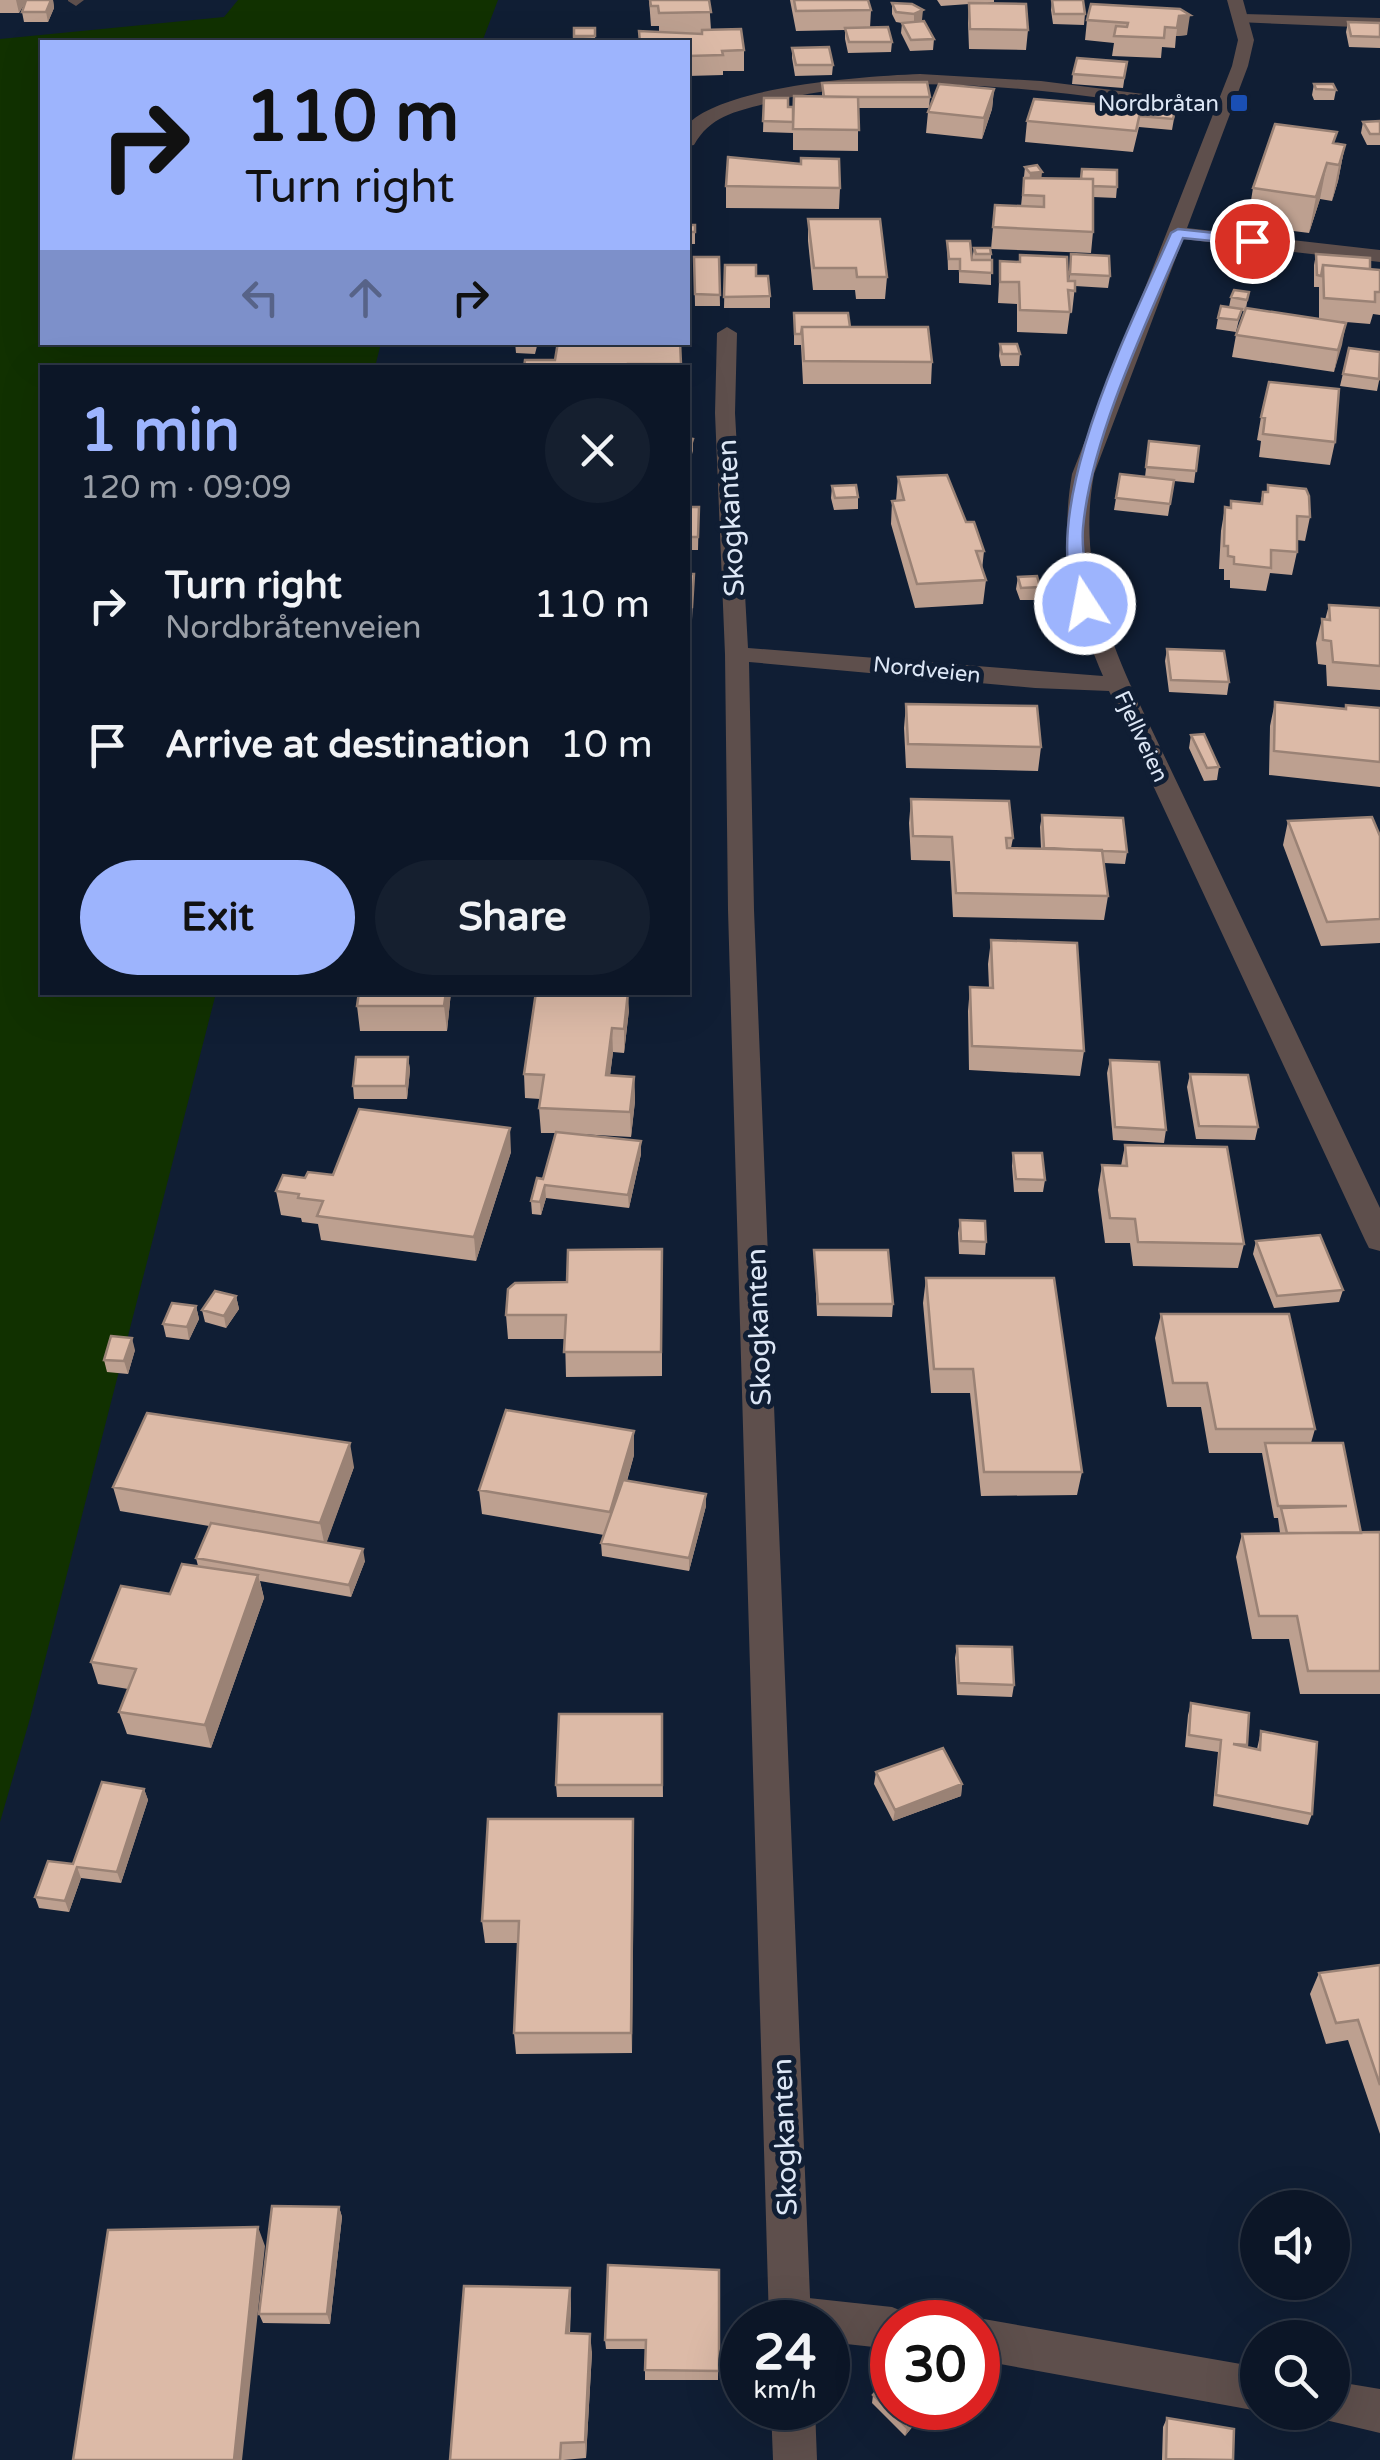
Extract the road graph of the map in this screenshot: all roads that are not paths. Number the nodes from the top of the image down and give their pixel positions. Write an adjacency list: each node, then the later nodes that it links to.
1 (1235, 0): 2 (street)
2 (1243, 19): 3 (street); 4 (street, Fjellveien)
3 (1380, 24)
4 (1222, 109): 5 (street); 6 (street, Fjellveien)
5 (690, 133)
6 (1178, 233): 7 (street); 10 (street, Fjellveien)
7 (1380, 256)
8 (728, 332): 9 (street, Skogkanten)
9 (737, 654): 10 (street, Nordveien); 12 (street, Skogkanten)
10 (1118, 684): 11 (street, Fjellveien)
11 (1380, 1240)
12 (789, 2300)
13 (1000, 2343): 14 (street)
14 (1240, 2386)
15 (1350, 2406): 16 (street)
16 (1380, 2411)
17 (794, 2430): 18 (street)
18 (795, 2460)

